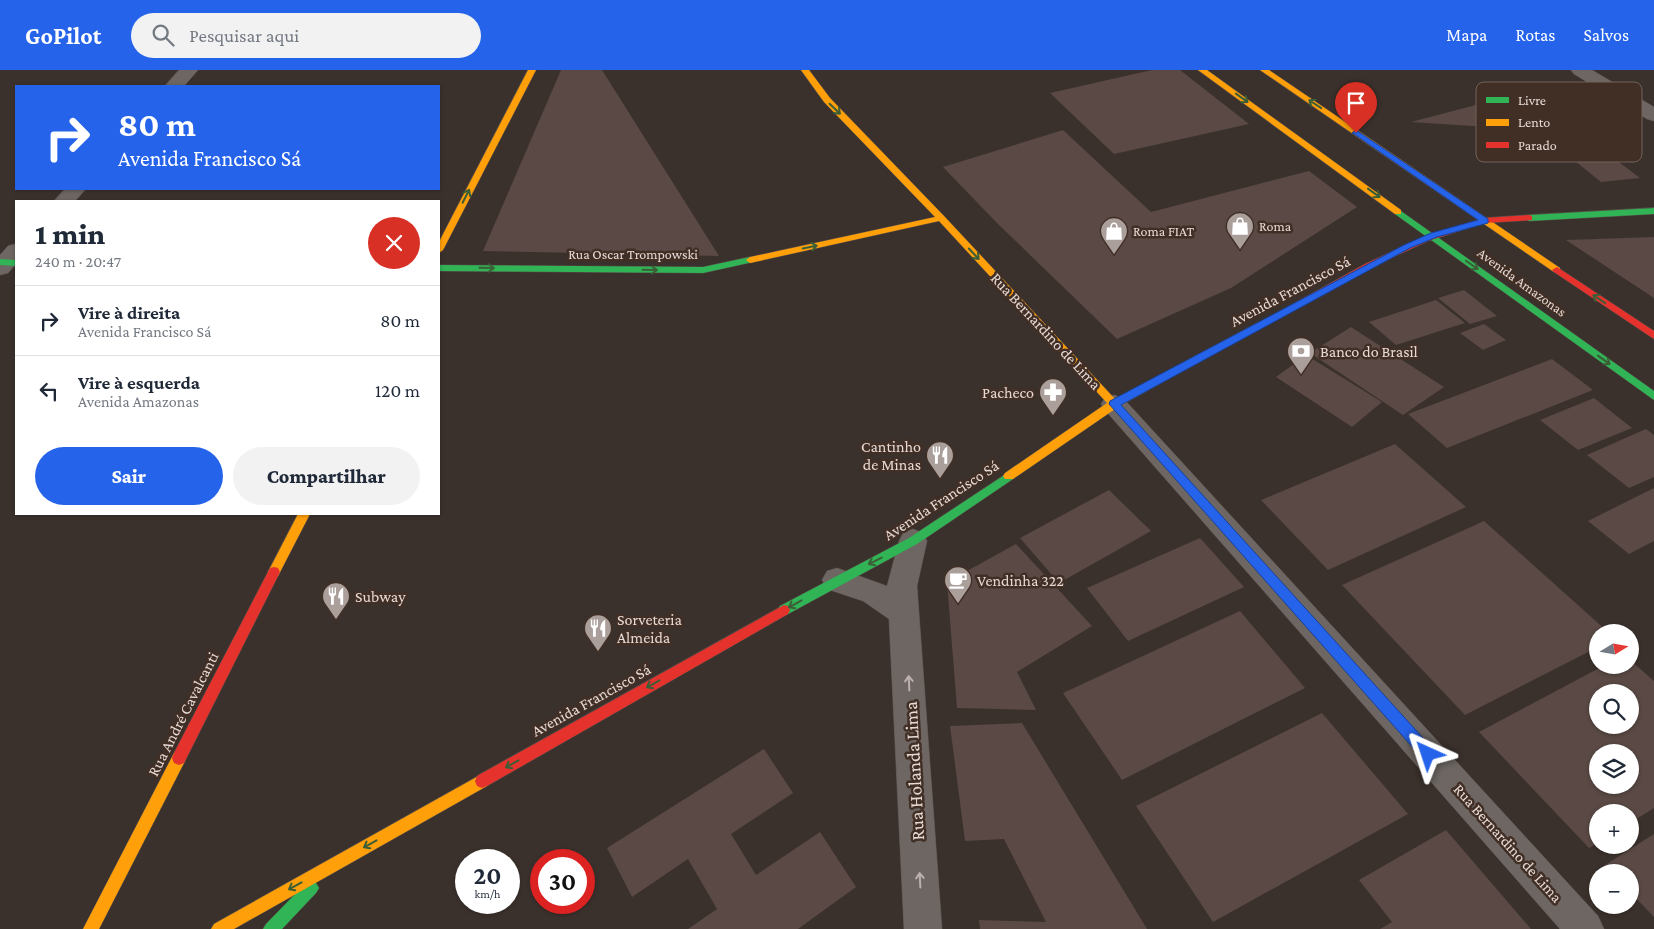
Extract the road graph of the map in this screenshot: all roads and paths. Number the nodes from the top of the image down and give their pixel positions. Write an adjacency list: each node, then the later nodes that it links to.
1 (189, 70): 8 (street)
2 (532, 70): 17 (street, one-way to 2)
3 (805, 70): 14 (street, Rua Bernardino de Lima, one-way to 14)
4 (1202, 70): 16 (street, Avenida Amazonas, one-way to 16)
5 (1264, 70): 15 (street, Avenida Amazonas, one-way to 5)
6 (1580, 70): 7 (street)
7 (1600, 82)
8 (175, 85)
9 (1642, 108): 10 (street)
10 (1654, 115)
11 (75, 190): 12 (street)
12 (65, 200)
13 (1654, 211): 15 (street, Avenida Francisco Sá)
14 (941, 218): 18 (street, Rua Oscar Trompowski, one-way to 14); 21 (street, Rua Bernardino de Lima, one-way to 21)
15 (1485, 221): 16 (street, Avenida Francisco Sá); 19 (street, Avenida Amazonas, one-way to 15)
16 (1434, 235): 20 (street, Avenida Amazonas, one-way to 20); 21 (street, Avenida Francisco Sá)
17 (440, 244)
18 (440, 268)
19 (1654, 336)
20 (1654, 396)
21 (1114, 404): 23 (street, Avenida Francisco Sá); 31 (street, Rua Bernardino de Lima)
22 (303, 515): 27 (street, Rua André Cavalcanti)
23 (913, 541): 24 (street, Avenida Francisco Sá, one-way to 24); 25 (street, Rua Holanda Lima)
24 (837, 580): 25 (street); 26 (street, Avenida Francisco Sá, one-way to 26)
25 (905, 614): 30 (street, Rua Holanda Lima, one-way to 25)
26 (337, 862): 28 (street, Avenida Francisco Sá, one-way to 28); 29 (street)
27 (91, 929)
28 (219, 929)
29 (271, 929)
30 (923, 929)
31 (1585, 929)

